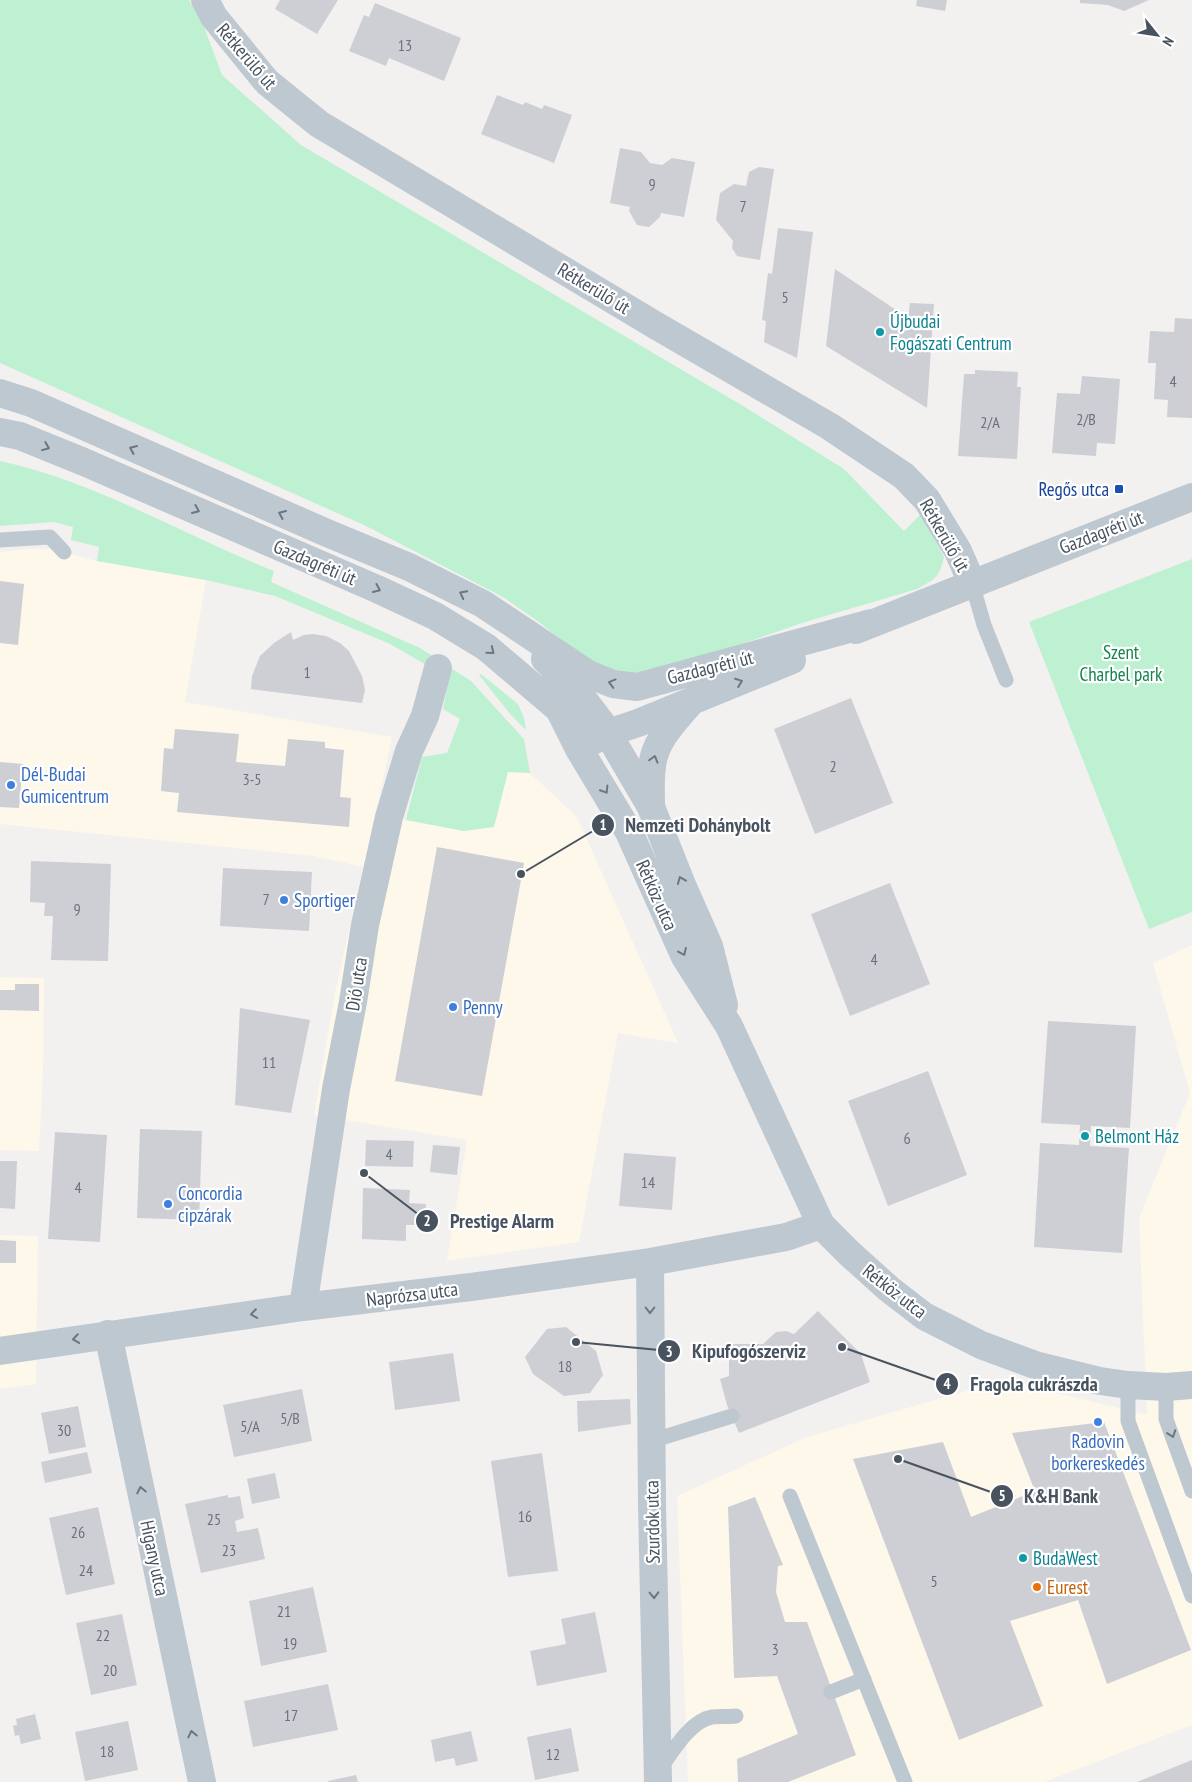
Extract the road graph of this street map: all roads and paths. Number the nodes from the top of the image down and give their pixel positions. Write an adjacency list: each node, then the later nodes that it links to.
1 (205, 0): 7 (street, Rétkerülő út)
2 (0, 393): 8 (street, Gazdagréti út, one-way to 2)
3 (0, 432): 14 (street, Gazdagréti út, one-way to 14)
4 (1192, 497): 7 (street, Gazdagréti út)
5 (0, 540): 6 (lane)
6 (64, 552)
7 (972, 583): 9 (street, Gazdagréti út); 12 (lane)
8 (505, 619): 10 (street, Gazdagréti út, one-way to 8); 15 (street, Gazdagréti út)
9 (871, 623): 10 (street, Gazdagréti út); 13 (street, Gazdagréti út, one-way to 9)
10 (727, 663): 15 (street)
11 (438, 668): 20 (street, Dió utca)
12 (1006, 680)
13 (694, 699): 15 (street, Gazdagréti út); 16 (street, one-way to 13)
14 (559, 709): 15 (street, Rétköz utca)
15 (597, 734): 16 (street, Rétköz utca); 17 (street, Rétköz utca, one-way to 17)
16 (651, 807): 17 (street, Rétköz utca, one-way to 16)
17 (729, 1026): 18 (street, Rétköz utca)
18 (822, 1225): 19 (street, Naprózsa utca); 23 (street, Rétköz utca)
19 (650, 1262): 20 (street, Naprózsa utca); 26 (street, Szurdok utca, one-way to 26)
20 (303, 1308): 21 (street, Naprózsa utca, one-way to 21)
21 (108, 1334): 22 (street, Naprózsa utca, one-way to 22); 34 (street, Higany utca, one-way to 21)
22 (0, 1351)
23 (1128, 1385): 24 (street, Rétköz utca); 29 (lane)
24 (1179, 1386): 27 (lane, one-way to 27)
25 (732, 1416): 26 (lane)
26 (651, 1441): 33 (street, Szurdok utca, one-way to 33)
27 (1191, 1488)
28 (790, 1496): 30 (lane)
29 (1192, 1596)
30 (864, 1679): 31 (lane); 35 (lane)
31 (831, 1692)
32 (736, 1716): 33 (lane)
33 (658, 1777)
34 (202, 1782)
35 (905, 1782)

